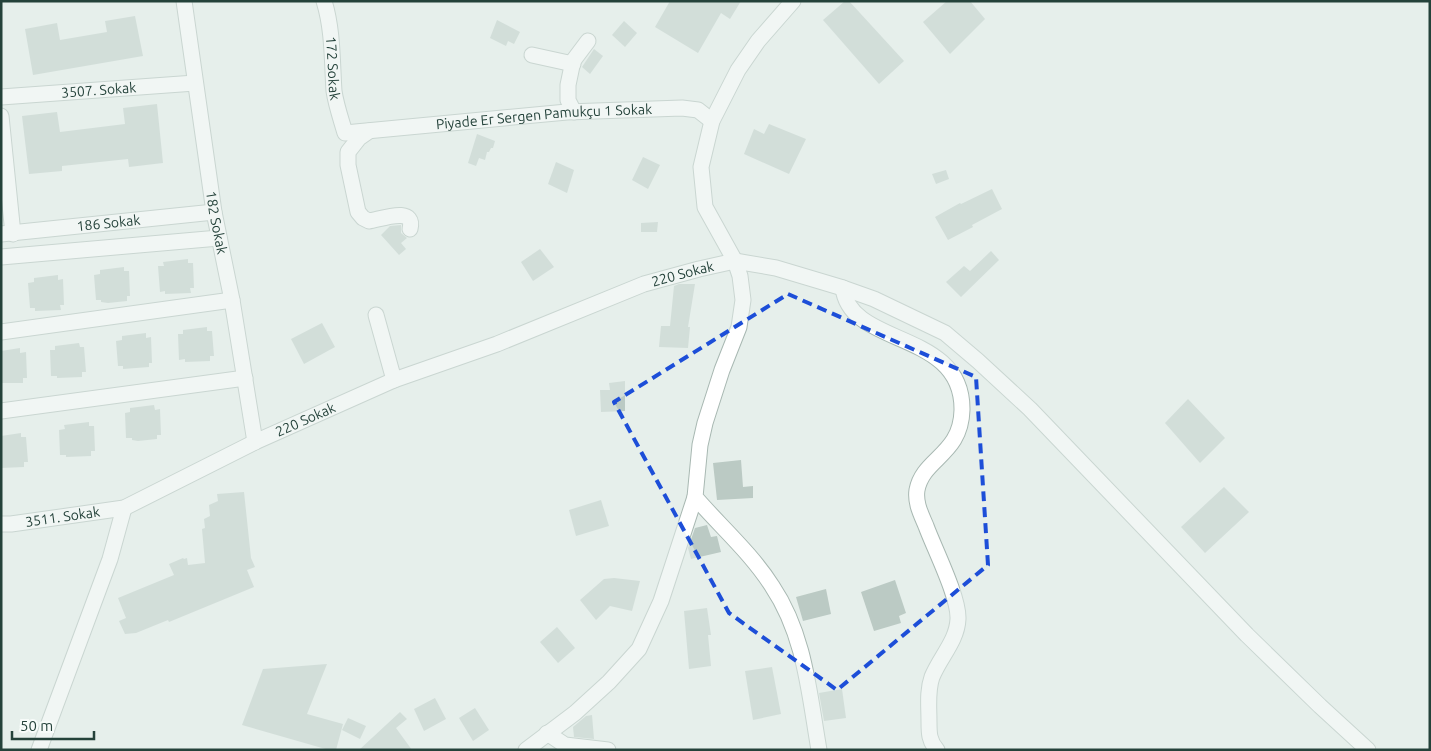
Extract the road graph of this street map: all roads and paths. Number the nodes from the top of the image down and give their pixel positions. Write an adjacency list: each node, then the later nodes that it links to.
1 (184, 1): 7 (street, 182 Sokak)
2 (324, 1): 13 (street, 172 Sokak)
3 (792, 1): 11 (street)
4 (588, 42): 6 (street)
5 (532, 55): 6 (street)
6 (573, 64): 9 (street)
7 (195, 83): 8 (street, 3507. Sokak); 14 (street, 182 Sokak)
8 (1, 97)
9 (574, 112): 11 (street, Piyade Er Sergen Pamukçu 1 Sokak); 12 (street, Piyade Er Sergen Pamukçu 1 Sokak)
10 (1, 116): 16 (street)
11 (712, 121): 19 (street)
12 (371, 130): 13 (street, Piyade Er Sergen Pamukçu 1 Sokak); 15 (street)
13 (345, 133)
14 (214, 212): 16 (street, 186 Sokak); 17 (street, 182 Sokak)
15 (410, 229)
16 (7, 234)
17 (219, 238): 18 (street); 21 (street, 182 Sokak)
18 (1, 257)
19 (735, 261): 20 (street); 25 (street, 220 Sokak); 28 (street)
20 (843, 288): 36 (street); 37 (street)
21 (232, 300): 23 (street); 24 (street, 182 Sokak)
22 (376, 315): 25 (street)
23 (1, 332)
24 (244, 378): 26 (street); 27 (street, 182 Sokak)
25 (394, 380): 27 (street, 220 Sokak)
26 (1, 410)
27 (255, 442): 29 (street, 220 Sokak)
28 (695, 497): 31 (street); 35 (street)
29 (124, 508): 30 (street, 3511. Sokak); 32 (street)
30 (1, 524)
31 (547, 734): 33 (street); 34 (street)
32 (38, 750)
33 (526, 750)
34 (608, 750)
35 (819, 750)
36 (936, 750)
37 (1368, 750)

